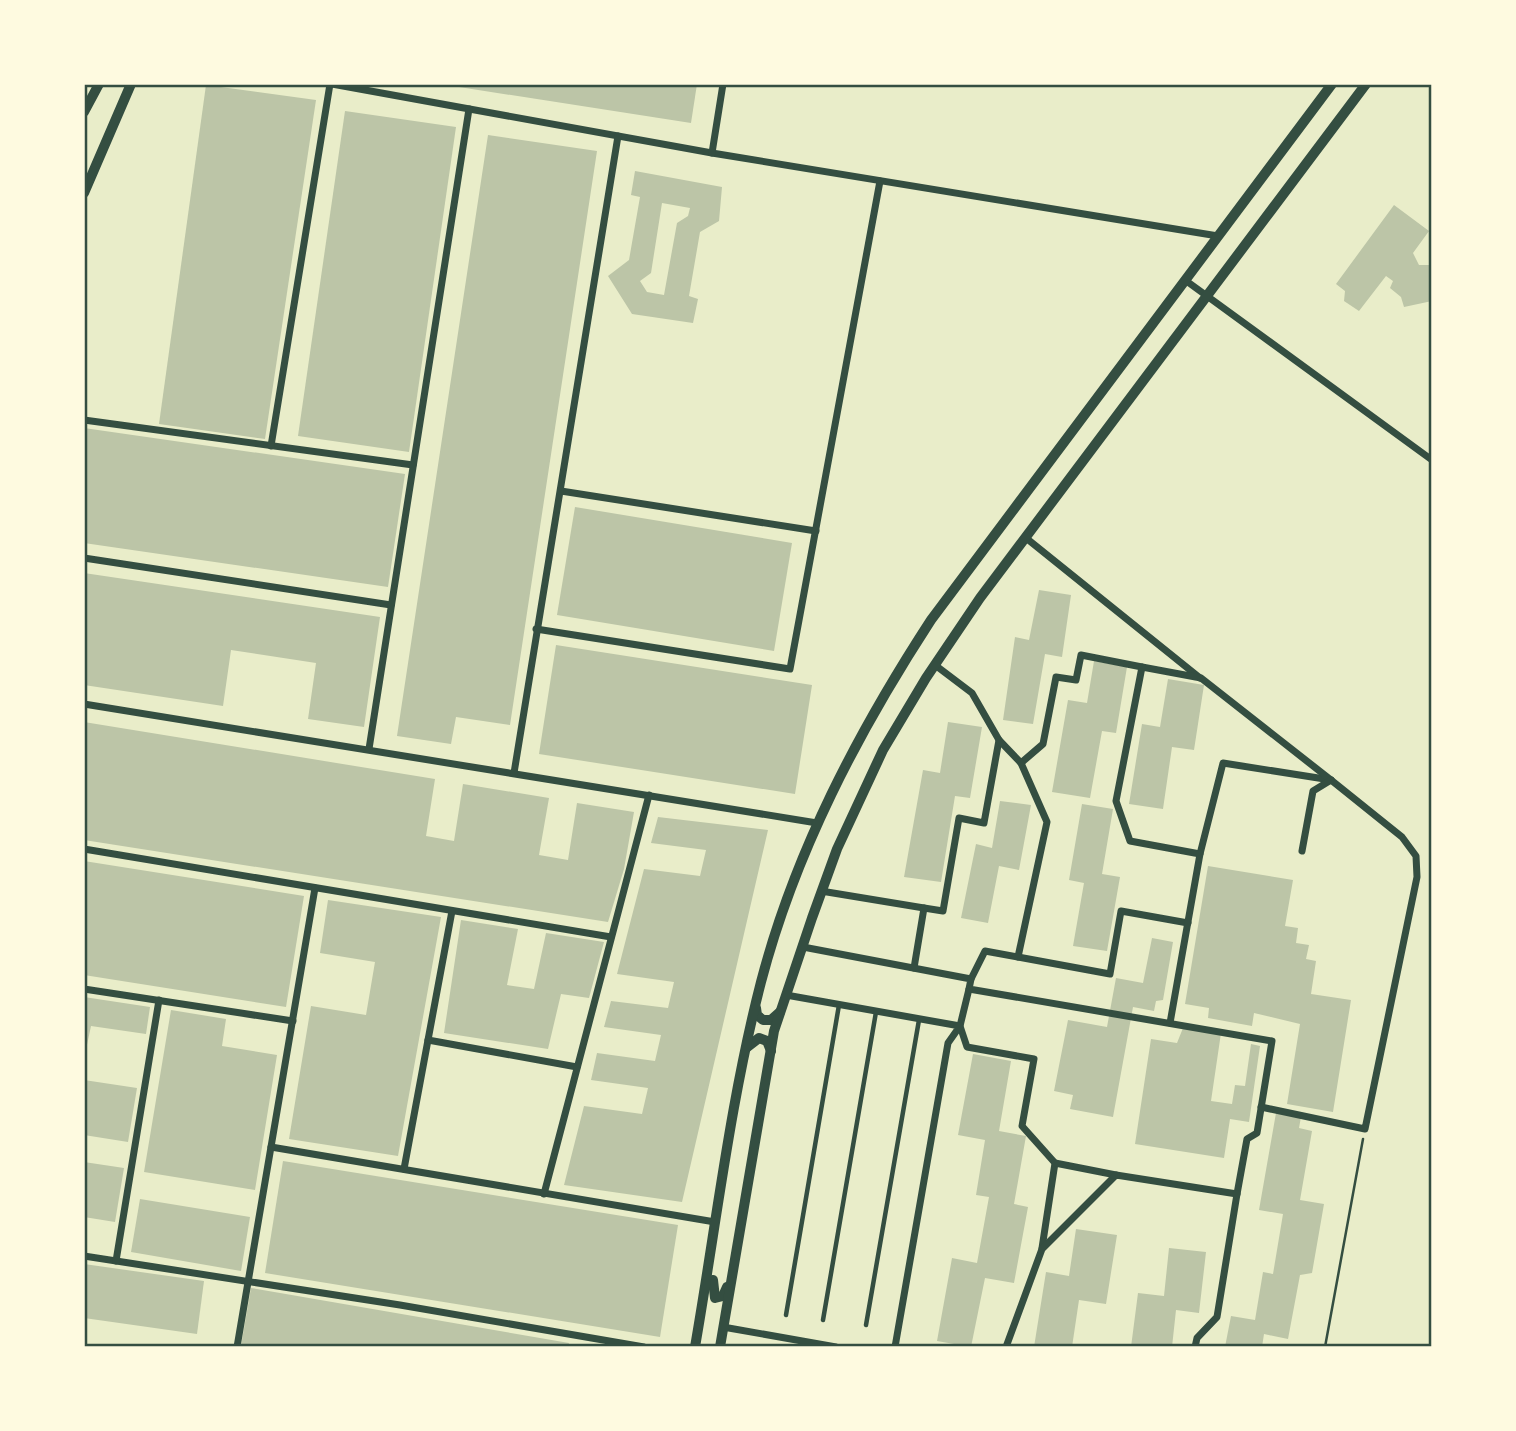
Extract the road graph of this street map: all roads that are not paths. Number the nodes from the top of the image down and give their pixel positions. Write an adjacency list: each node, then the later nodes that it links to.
1 (99, 84): 8 (street)
2 (131, 84): 12 (street)
3 (331, 84): 7 (street); 17 (street)
4 (723, 84): 10 (street)
5 (1332, 84): 13 (street)
6 (1366, 84): 15 (street)
7 (469, 109): 9 (street); 19 (street)
8 (84, 112)
9 (618, 136): 10 (street); 20 (street)
10 (712, 153): 11 (street)
11 (880, 181): 13 (street); 21 (street)
12 (84, 193)
13 (1218, 236): 14 (street)
14 (1185, 280): 15 (street); 36 (street)
15 (1206, 298): 18 (street); 22 (street)
16 (84, 420): 17 (street)
17 (271, 446): 19 (street)
18 (1432, 460)
19 (413, 466): 24 (street)
20 (561, 491): 21 (street); 25 (street)
21 (816, 531): 25 (street)
22 (1026, 537): 26 (street); 28 (street)
23 (84, 558): 24 (street)
24 (391, 606): 31 (street)
25 (536, 629): 33 (street)
26 (935, 665): 30 (street); 41 (street)
27 (1142, 667): 28 (street); 32 (street); 39 (street)
28 (1200, 678): 34 (street)
29 (84, 704): 31 (street)
30 (999, 740): 32 (street); 42 (street)
31 (369, 749): 33 (street)
32 (1021, 763): 47 (street)
33 (513, 773): 35 (street)
34 (1331, 780): 38 (street); 39 (street); 66 (street)
35 (649, 795): 36 (street); 45 (street)
36 (817, 823): 55 (street)
37 (84, 849): 40 (street)
38 (1303, 851)
39 (1200, 854): 44 (street)
40 (315, 888): 43 (street); 59 (street)
41 (821, 891): 42 (street); 46 (street)
42 (924, 908): 48 (street)
43 (452, 911): 45 (street); 62 (street)
44 (1188, 923): 47 (street); 60 (street)
45 (611, 937): 65 (street)
46 (803, 947): 48 (street); 52 (street)
47 (1018, 957): 49 (street)
48 (914, 968): 49 (street)
49 (971, 979): 51 (street)
50 (84, 989): 53 (street)
51 (969, 989): 60 (street); 61 (street)
52 (786, 995): 54 (street); 57 (street)
53 (159, 1000): 59 (street); 77 (street)
54 (839, 1004): 56 (street); 80 (lane)
55 (756, 1005): 57 (street); 63 (street)
56 (876, 1011): 58 (street); 81 (lane)
57 (780, 1012): 64 (street)
58 (919, 1019): 61 (street); 82 (lane)
59 (293, 1021): 67 (street)
60 (1170, 1023): 66 (street)
61 (960, 1026): 68 (street); 89 (street)
62 (428, 1040): 65 (street); 69 (street)
63 (746, 1049): 64 (street); 73 (street)
64 (772, 1053): 78 (street)
65 (577, 1067): 71 (street)
66 (1261, 1107): 72 (street)
67 (271, 1147): 69 (street); 79 (street)
68 (1055, 1163): 70 (street); 75 (street)
69 (404, 1169): 71 (street)
70 (1116, 1175): 72 (street); 75 (street)
71 (544, 1194): 73 (street)
72 (1237, 1194): 91 (street)
73 (715, 1222): 74 (street)
74 (712, 1246): 78 (street); 86 (street)
75 (1042, 1249): 90 (street)
76 (84, 1256): 77 (street)
77 (116, 1261): 79 (street)
78 (732, 1275): 83 (street)
79 (249, 1280): 84 (street); 85 (street)
80 (786, 1315)
81 (823, 1320)
82 (866, 1325)
83 (723, 1327): 87 (street); 88 (street)
84 (237, 1347)
85 (644, 1347)
86 (695, 1347)
87 (720, 1347)
88 (836, 1347)
89 (895, 1347)
90 (1006, 1347)
91 (1195, 1347)

